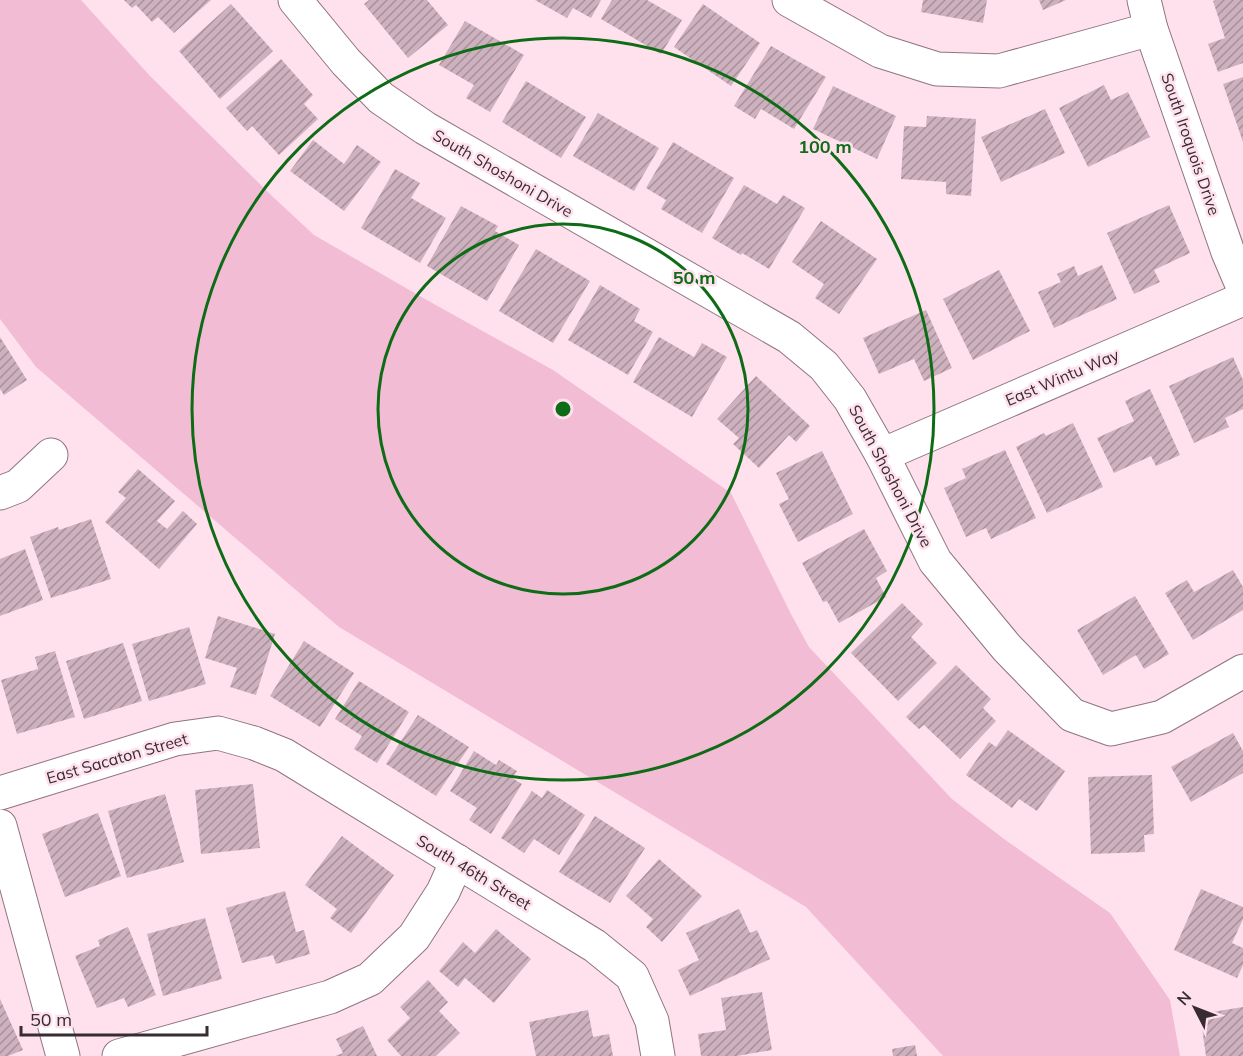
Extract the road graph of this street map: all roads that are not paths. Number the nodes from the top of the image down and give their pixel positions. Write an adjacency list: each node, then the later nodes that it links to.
1 (295, 0): 7 (street, South Shoshoni Drive)
2 (789, 0): 3 (street)
3 (1147, 14): 4 (street, South Iroquois Drive)
4 (1243, 287)
5 (1243, 299): 7 (street, East Wintu Way)
6 (51, 454): 8 (street)
7 (882, 454): 9 (street, South Shoshoni Drive)
8 (0, 493)
9 (1243, 670)
10 (235, 738): 11 (street, East Sacaton Street); 13 (street, South 46th Street)
11 (0, 793)
12 (0, 826): 14 (street)
13 (457, 861): 15 (street); 16 (street, South 46th Street)
14 (63, 1056)
15 (119, 1056)
16 (658, 1056)

